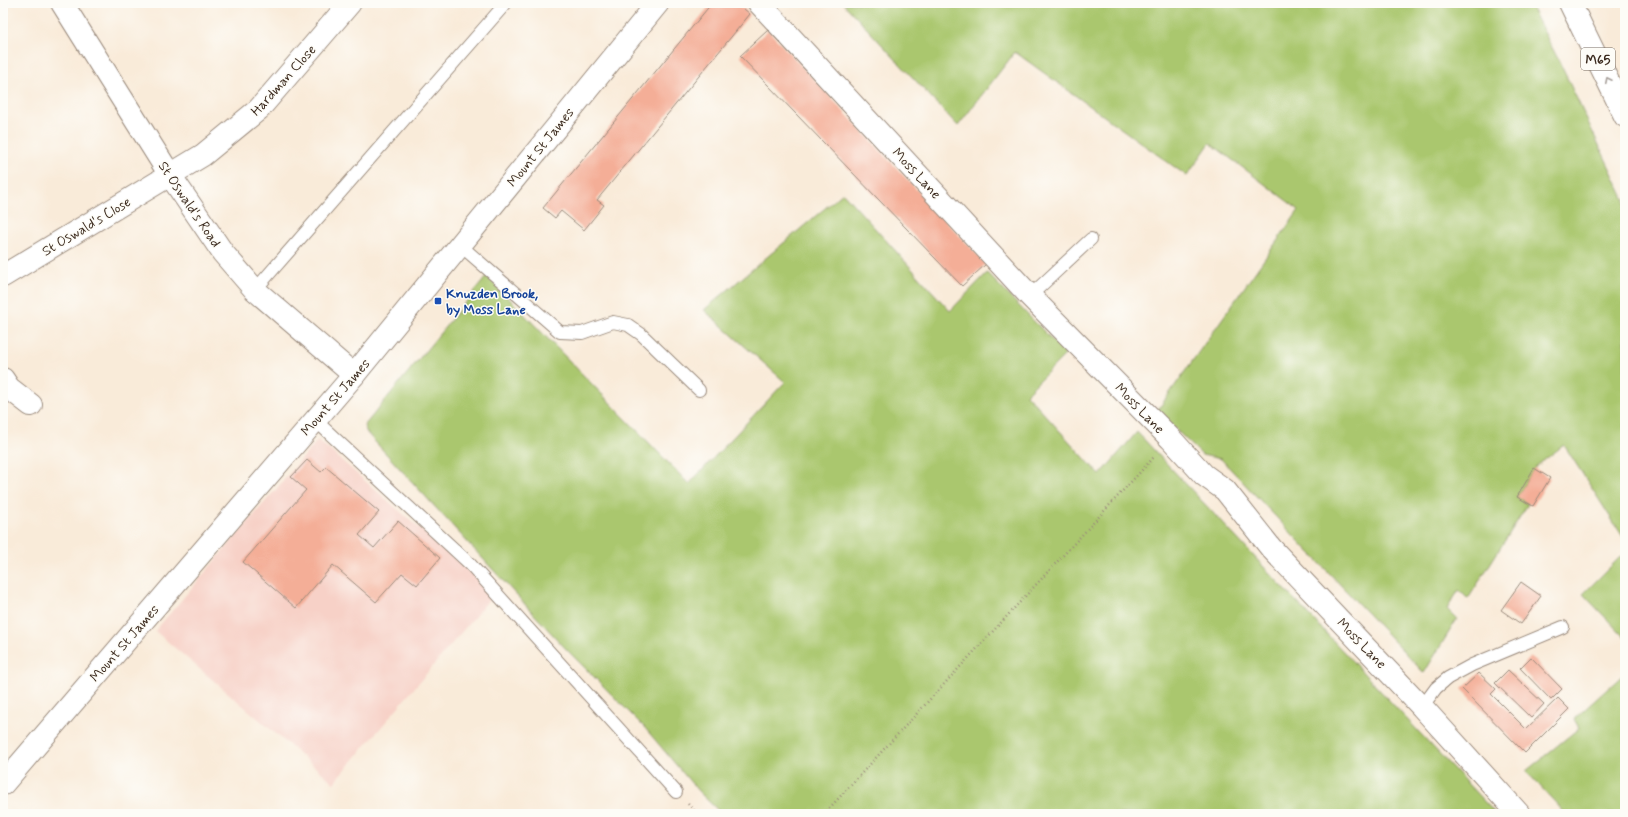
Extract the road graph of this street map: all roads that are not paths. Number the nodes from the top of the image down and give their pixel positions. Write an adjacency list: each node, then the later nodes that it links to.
1 (62, 3): 8 (main road, St Oswald's Road)
2 (350, 3): 8 (main road, Hardman Close)
3 (506, 3): 12 (lane)
4 (658, 3): 10 (main road, Mount St James)
5 (759, 3): 13 (main road, Moss Lane)
6 (1570, 3): 7 (main road, M65, one-way to 6)
7 (1625, 116)
8 (170, 175): 11 (main road, St Oswald's Close); 12 (main road, St Oswald's Road)
9 (1091, 239): 13 (lane)
10 (460, 245): 14 (main road, Mount St James); 16 (lane)
11 (3, 276)
12 (255, 290): 14 (main road, St Oswald's Road)
13 (1030, 296): 20 (main road, Moss Lane)
14 (354, 375): 18 (main road, Mount St James)
15 (3, 379): 17 (main road)
16 (699, 390)
17 (31, 405)
18 (315, 420): 21 (main road, Mount St James); 22 (lane)
19 (1563, 627): 20 (lane)
20 (1422, 707): 23 (main road, Moss Lane)
21 (3, 784)
22 (676, 792)
23 (1519, 814)

